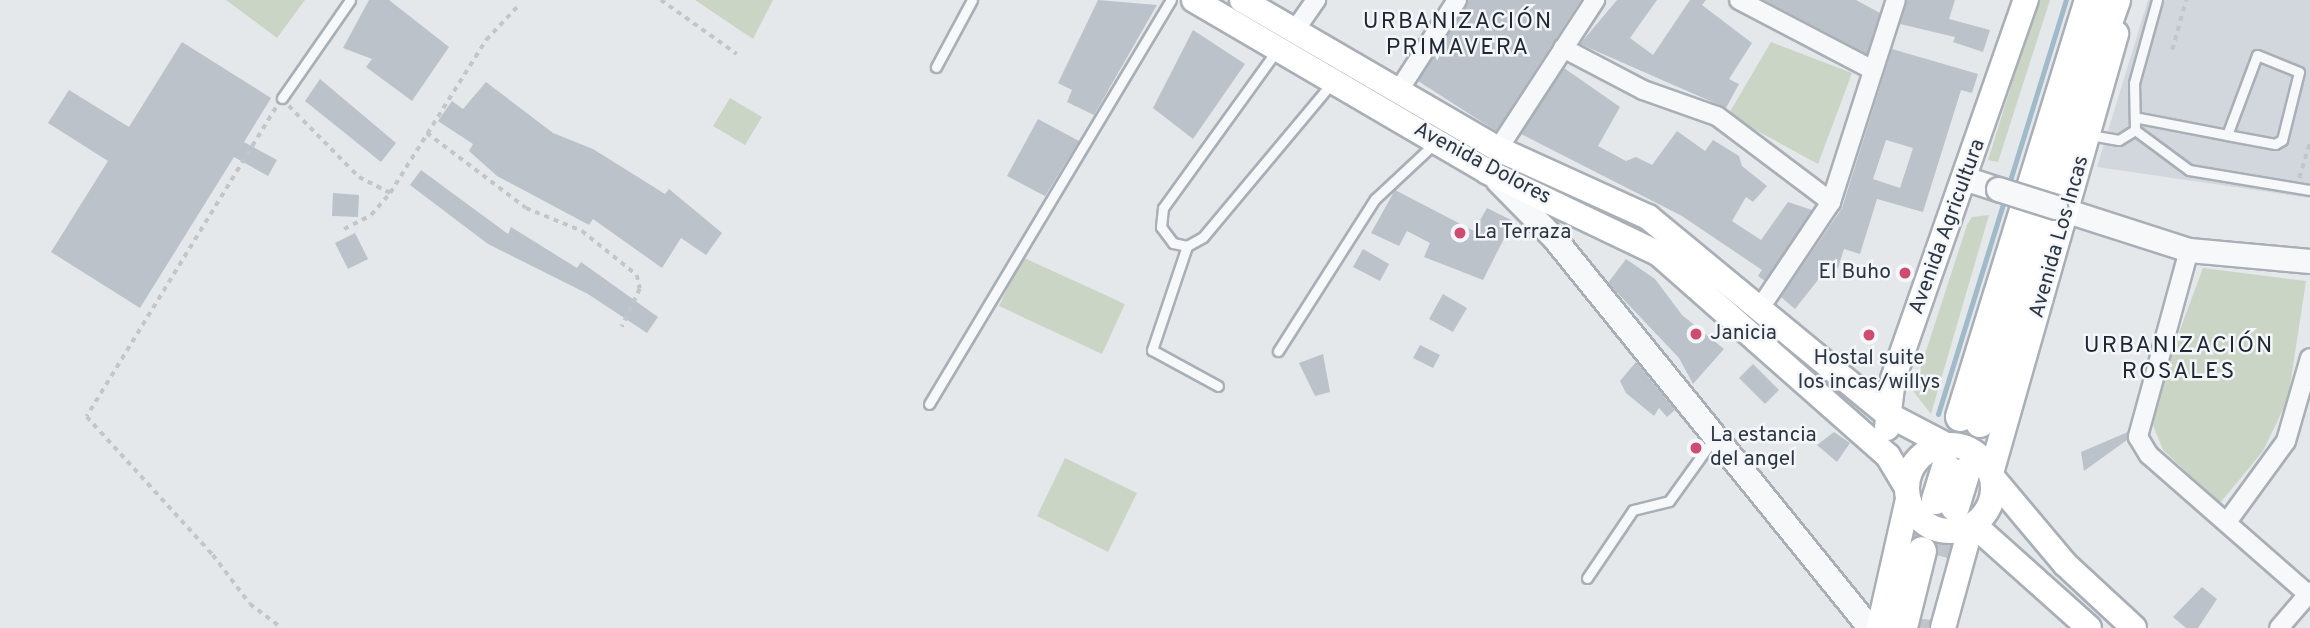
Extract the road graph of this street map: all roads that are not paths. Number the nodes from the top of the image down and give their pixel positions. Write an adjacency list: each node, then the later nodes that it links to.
1 (351, 0): 23 (lane)
2 (972, 0): 19 (lane)
3 (1171, 0): 44 (lane)
4 (1194, 0): 18 (main road, Avenida Dolores)
5 (1242, 0): 16 (main road, Avenida Dolores)
6 (1316, 0): 16 (street)
7 (1457, 0): 22 (street)
8 (1595, 0): 17 (street)
9 (1739, 0): 20 (street)
10 (1896, 0): 20 (street)
11 (2026, 0): 31 (main road, Avenida Agricultura)
12 (2089, 0): 13 (main road, Avenida Los Incas)
13 (2116, 0)
14 (2123, 0): 26 (main road, Avenida Los Incas)
15 (2157, 0): 24 (lane)
16 (1295, 30): 22 (main road, Avenida Dolores)
17 (1563, 48): 29 (street); 33 (street)
18 (1278, 49): 21 (main road, Avenida Dolores); 35 (lane)
19 (936, 67)
20 (1869, 68): 33 (street)
21 (1334, 82): 28 (main road, Avenida Dolores); 35 (lane)
22 (1399, 90): 29 (main road, Avenida Dolores)
23 (282, 98)
24 (2138, 118): 25 (lane); 27 (lane)
25 (2135, 130): 26 (lane); 32 (lane)
26 (2090, 135): 34 (main road, Avenida Los Incas)
27 (2227, 135): 27 (lane)
28 (1436, 142): 30 (main road, Avenida Dolores); 39 (lane)
29 (1498, 149): 38 (main road, Avenida Dolores)
30 (1488, 172): 46 (street); 47 (main road, Avenida Dolores)
31 (1967, 178): 34 (street, bridge); 41 (main road, Avenida Agricultura)
32 (2310, 190)
33 (1831, 202): 38 (street)
34 (2062, 210): 36 (street); 48 (main road, Avenida Los Incas)
35 (1187, 246): 42 (lane)
36 (2189, 250): 37 (street); 51 (street)
37 (2310, 261)
38 (1760, 308): 43 (main road, Avenida Dolores)
39 (1278, 351)
40 (2310, 358): 51 (street)
41 (1893, 379): 43 (main road); 45 (main road, Avenida Agricultura)
42 (1217, 386)
43 (1859, 391): 45 (main road, Avenida Dolores)
44 (929, 404)
45 (1887, 415): 47 (main road, Avenida Agricultura); 48 (main road, Avenida Dolores)
46 (1716, 436): 53 (lane); 56 (street)
47 (1888, 456): 49 (main road, Avenida Dolores)
48 (1968, 467): 49 (main road); 50 (main road); 50 (main road, Avenida Los Incas); 58 (main road, Avenida Dolores)
49 (1908, 493): 50 (main road, Avenida Dolores); 55 (main road)
50 (1959, 515): 55 (main road); 57 (main road)
51 (2227, 522): 54 (street)
52 (1931, 554): 55 (main road)
53 (1587, 578)
54 (2309, 593): 59 (street)
55 (1912, 625)
56 (1870, 628)
57 (2089, 628)
58 (2134, 628)
59 (2279, 628)

